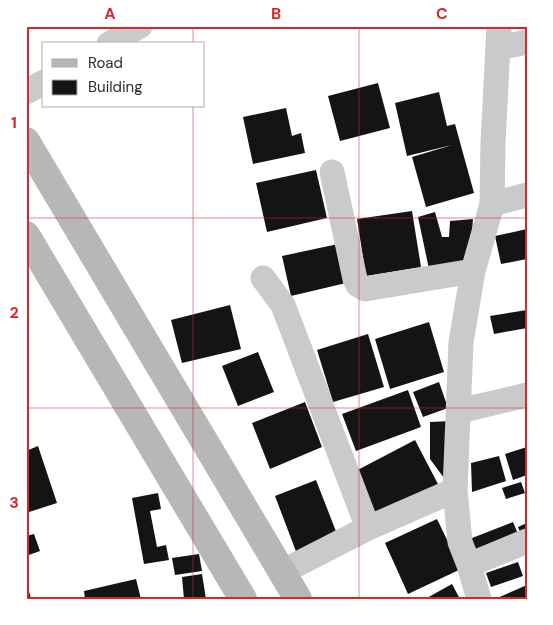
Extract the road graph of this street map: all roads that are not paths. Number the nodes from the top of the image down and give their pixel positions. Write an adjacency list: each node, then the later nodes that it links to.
1 (140, 26): 3 (street)
2 (499, 37): 4 (street); 10 (street)
3 (112, 42)
4 (527, 42)
5 (42, 83): 6 (street)
6 (26, 92)
7 (26, 141): 20 (main road)
8 (332, 172): 12 (street)
9 (527, 195): 10 (street)
10 (492, 204): 12 (street)
11 (26, 235): 21 (main road)
12 (473, 271): 15 (street)
13 (263, 278): 17 (street)
14 (527, 396): 15 (street)
15 (459, 411): 16 (street)
16 (455, 490): 17 (street); 19 (street)
17 (368, 528): 20 (street)
18 (527, 540): 19 (street)
19 (469, 565): 23 (street)
20 (282, 572): 22 (main road)
21 (236, 597)
22 (298, 599)
23 (479, 599)

